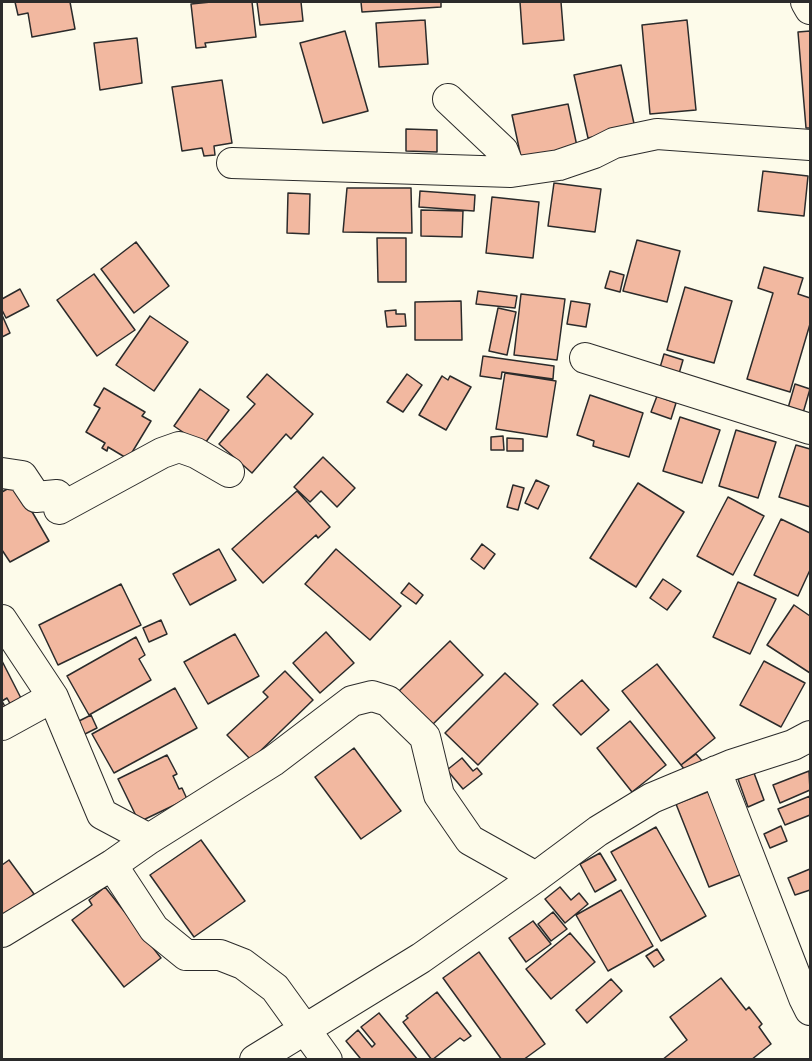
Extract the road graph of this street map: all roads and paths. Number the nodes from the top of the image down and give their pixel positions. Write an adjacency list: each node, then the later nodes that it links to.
1 (806, 2): 2 (street)
2 (810, 9)
3 (448, 99): 6 (street)
4 (810, 145): 6 (street)
5 (232, 163): 6 (street)
6 (511, 172)
7 (585, 358): 8 (street)
8 (810, 429)
9 (2, 471): 10 (street)
10 (229, 472)
11 (2, 620): 12 (street)
12 (52, 697): 13 (street); 16 (street)
13 (2, 725)
14 (810, 736): 15 (street)
15 (716, 771): 18 (street); 20 (street)
16 (149, 839): 17 (street); 18 (street)
17 (112, 865): 19 (street); 21 (street)
18 (536, 877): 21 (street)
19 (2, 932)
20 (810, 1010)
21 (304, 1030): 22 (street); 23 (street)
22 (255, 1059)
23 (327, 1059)

